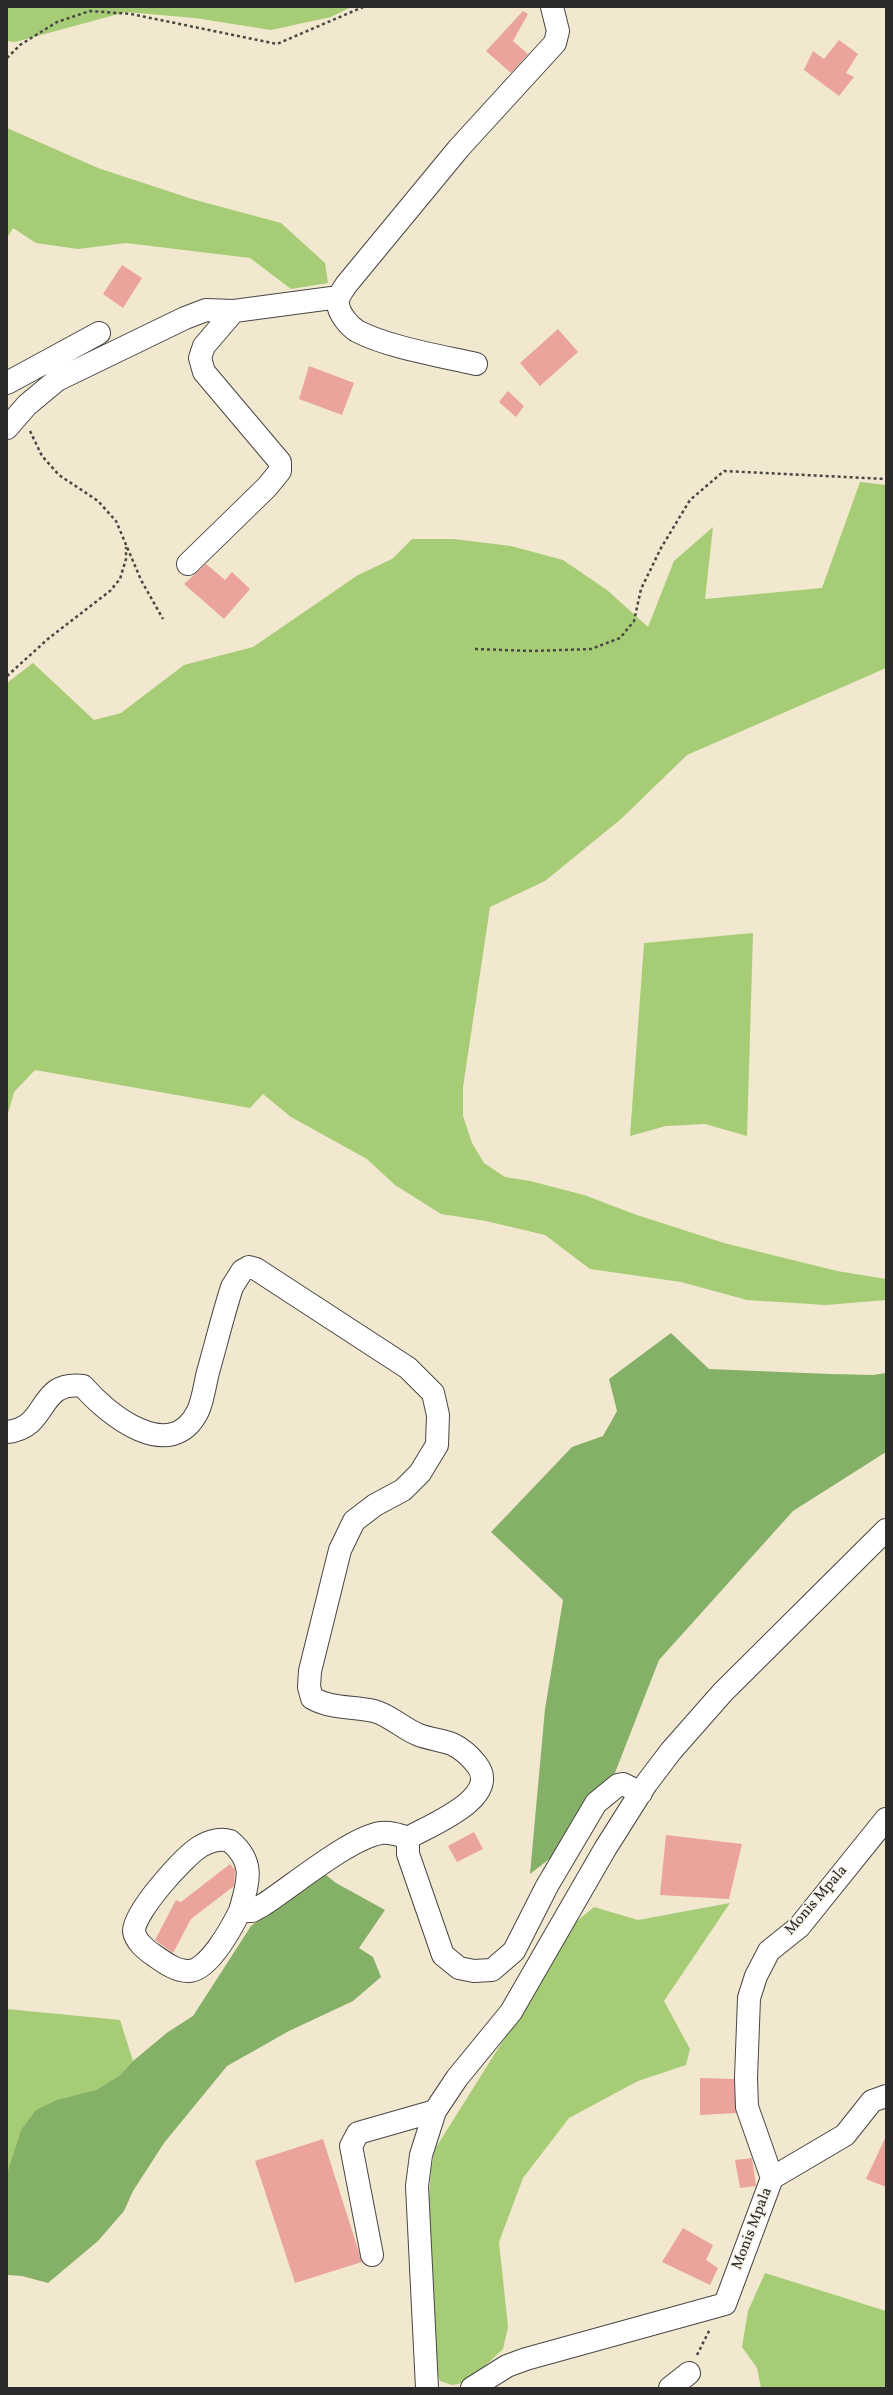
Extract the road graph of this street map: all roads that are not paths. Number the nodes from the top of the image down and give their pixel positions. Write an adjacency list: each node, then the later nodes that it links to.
1 (552, 7): 2 (street)
2 (339, 297): 3 (street); 5 (street)
3 (234, 311): 7 (street); 8 (street)
4 (99, 333): 6 (street)
5 (476, 364)
6 (7, 383)
7 (7, 428)
8 (188, 564)
9 (7, 1432): 13 (street)
10 (886, 1530): 11 (street)
11 (640, 1793): 13 (street); 16 (street)
12 (886, 1819): 17 (street, Monis Mpala)
13 (408, 1838): 14 (street)
14 (240, 1911): 14 (street)
15 (886, 2096): 17 (street)
16 (435, 2111): 18 (street); 20 (street)
17 (772, 2178): 21 (street, Monis Mpala)
18 (372, 2255)
19 (689, 2373): 22 (street)
20 (427, 2388)
21 (472, 2388)
22 (670, 2388)

